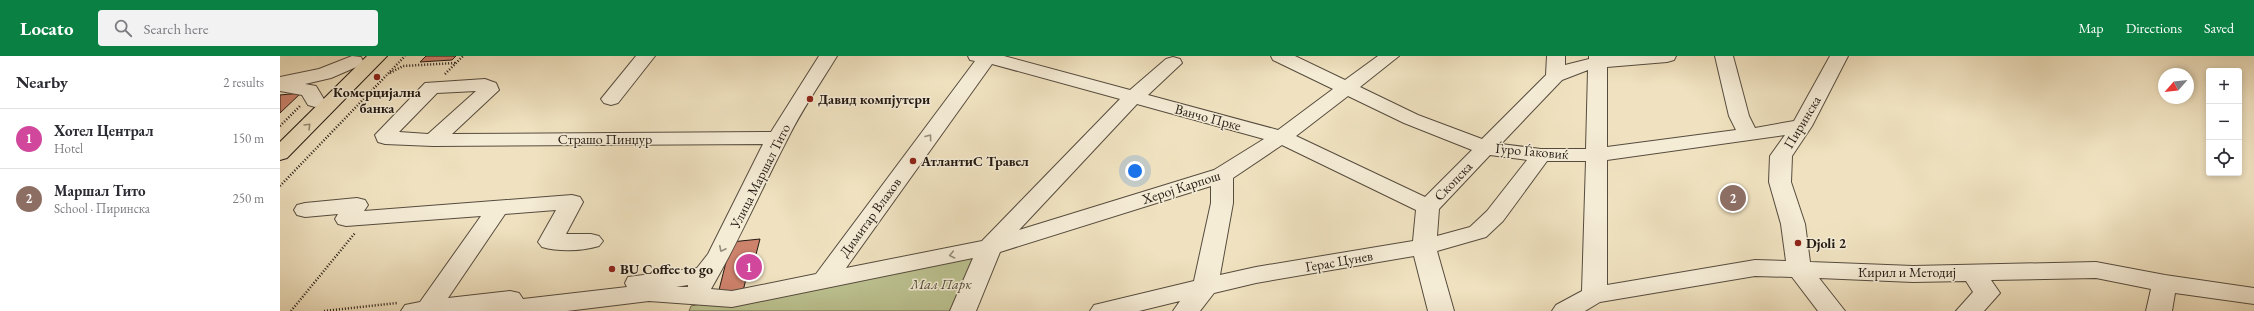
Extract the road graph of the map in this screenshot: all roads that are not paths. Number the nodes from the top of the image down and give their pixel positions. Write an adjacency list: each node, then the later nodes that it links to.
1 (378, 56): 12 (main road)
2 (646, 56): 17 (street)
3 (828, 56): 23 (street, Улица Маршал Тито)
4 (984, 56): 16 (street, Ванчо Прке); 39 (street, Димитар Влахов, one-way to 4)
5 (1280, 56): 15 (street, Ѓуро Ѓаковиќ)
6 (1390, 56): 15 (street, Херој Карпош)
7 (1667, 56): 10 (street, Скопска)
8 (1724, 56): 21 (street)
9 (1839, 56): 19 (street, Пиринска)
10 (1598, 58): 13 (street, Скопска); 28 (street)
11 (1173, 64): 16 (street)
12 (356, 65): 14 (street); 18 (main road); 26 (main road, one-way to 12)
13 (1555, 66): 25 (street, Скопска)
14 (280, 84): 18 (street)
15 (1345, 88): 22 (street, Херој Карпош); 25 (street, Ѓуро Ѓаковиќ)
16 (1133, 97): 22 (street, Ванчо Прке); 34 (street)
17 (610, 99)
18 (315, 101): 20 (main road)
19 (1802, 126): 21 (street, Ѓуро Ѓаковиќ); 36 (street, Пиринска)
20 (280, 135)
21 (1748, 136): 28 (street, Ѓуро Ѓаковиќ)
22 (1281, 137): 29 (street, Херој Карпош); 30 (street, Ванчо Прке)
23 (777, 138): 24 (street, Страшо Пинџур); 38 (street, Улица Маршал Тито, one-way to 38)
24 (433, 140): 24 (street, Страшо Пинџур)
25 (1486, 148): 27 (street, Ѓуро Ѓаковиќ); 30 (street, Скопска)
26 (280, 154)
27 (1541, 154): 28 (street, Ѓуро Ѓаковиќ); 35 (street, Герас Цунев)
28 (1596, 155): 42 (street)
29 (1222, 175): 34 (street, Херој Карпош); 41 (street)
30 (1428, 207): 35 (street, Скопска)
31 (498, 208): 32 (street); 33 (street); 46 (street)
32 (305, 210)
33 (591, 241)
34 (990, 247): 39 (street, Херој Карпош, one-way to 39); 48 (street)
35 (1424, 247): 41 (street, Герас Цунев); 51 (street, Скопска)
36 (1799, 270): 37 (street, Кирил и Методиј); 42 (street, Кирил и Методиј); 45 (street)
37 (1973, 272): 40 (street, Кирил и Методиј); 53 (street)
38 (705, 275): 44 (street, Улица Маршал Тито); 46 (street)
39 (823, 282): 44 (street, Херој Карпош)
40 (2165, 283): 43 (street, Кирил и Методиј); 54 (street)
41 (1205, 288): 49 (street, Герас Цунев); 50 (street)
42 (1594, 295): 52 (street, Кирил и Методиј)
43 (2254, 296)
44 (692, 304): 47 (street, Херој Карпош)
45 (1828, 306)
46 (420, 310)
47 (493, 311)
48 (963, 311)
49 (1103, 311)
50 (1186, 311)
51 (1441, 311)
52 (1565, 311)
53 (1969, 311)
54 (2159, 311)

